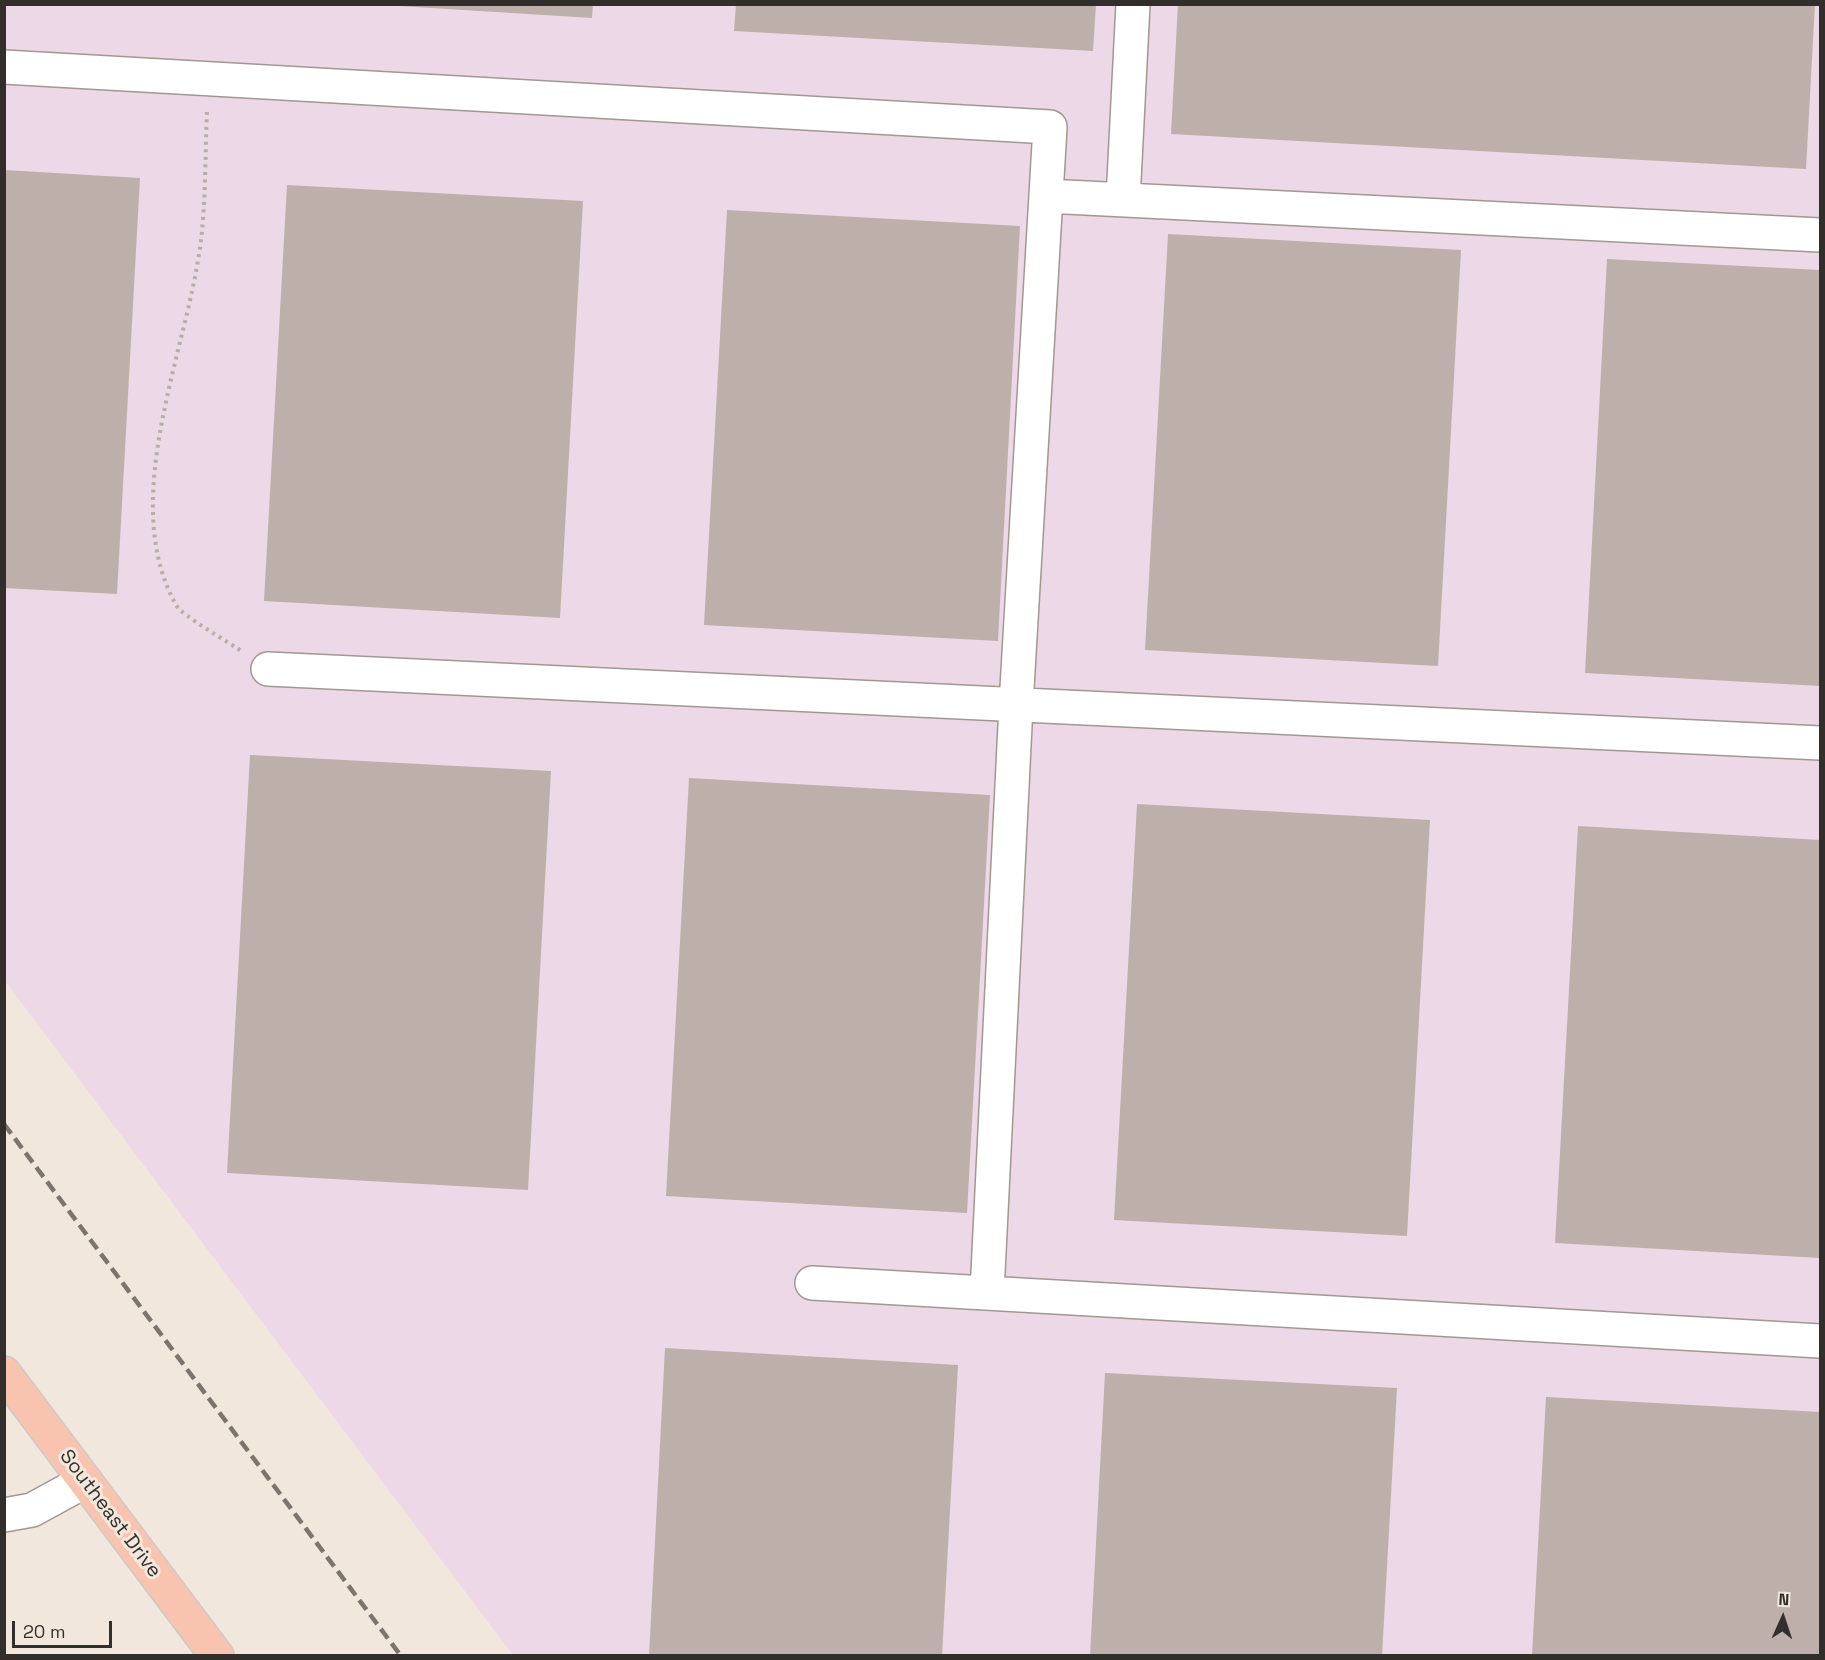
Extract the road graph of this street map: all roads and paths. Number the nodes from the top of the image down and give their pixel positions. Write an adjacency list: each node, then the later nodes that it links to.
1 (1133, 4): 5 (street)
2 (4, 67): 3 (street)
3 (208, 78): 4 (street); 7 (path)
4 (1046, 196): 5 (street); 8 (street)
5 (1123, 200): 6 (street)
6 (1821, 235)
7 (268, 669): 8 (street)
8 (1016, 705): 9 (street); 11 (street)
9 (1821, 743)
10 (812, 1283): 11 (street)
11 (987, 1293): 12 (street)
12 (1821, 1341)
13 (4, 1372): 14 (main road, Southeast Drive)
14 (85, 1481): 15 (street); 16 (main road, Southeast Drive)
15 (4, 1515)
16 (217, 1656)

